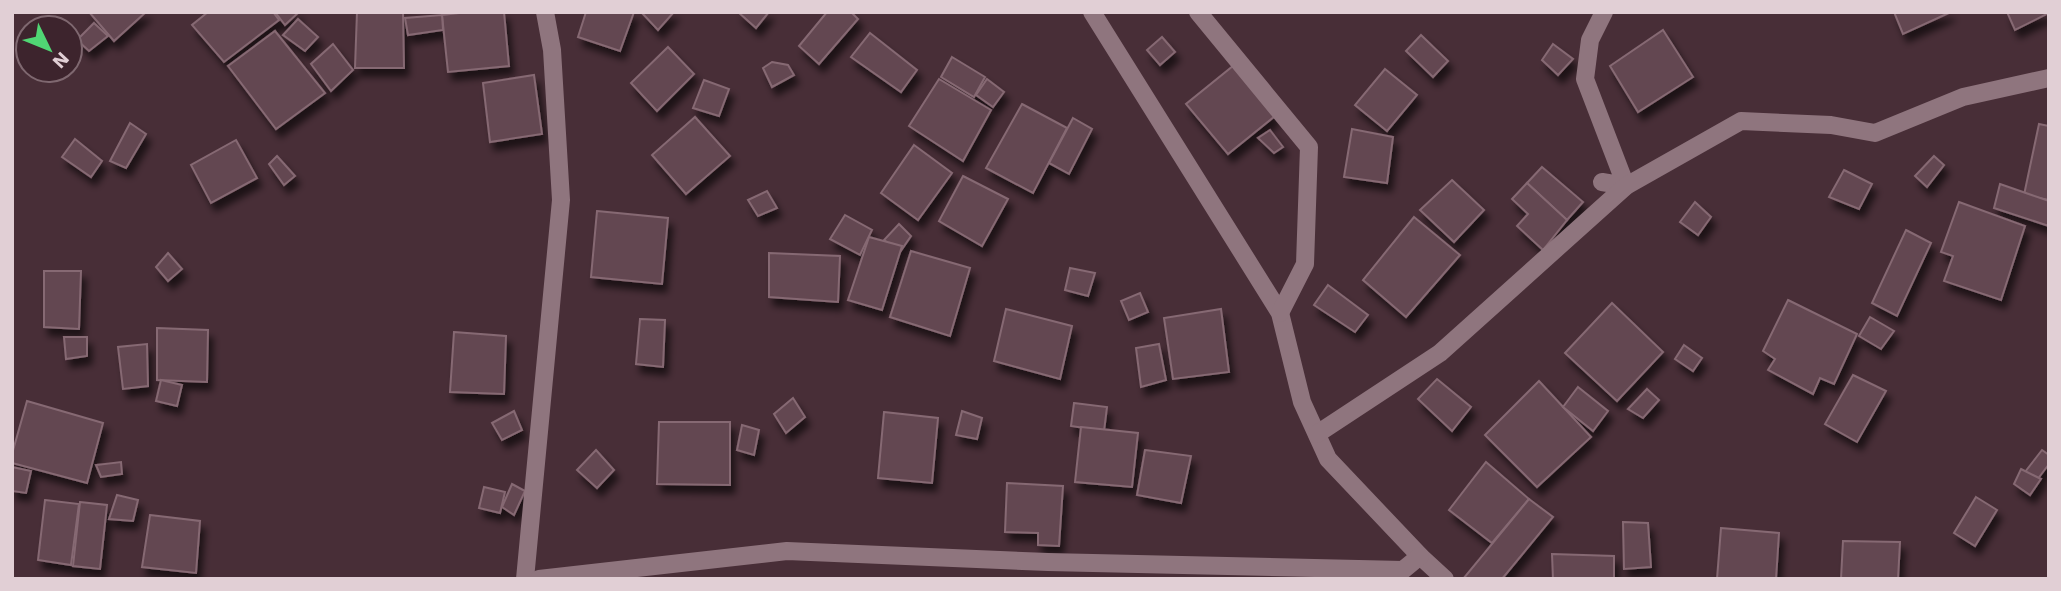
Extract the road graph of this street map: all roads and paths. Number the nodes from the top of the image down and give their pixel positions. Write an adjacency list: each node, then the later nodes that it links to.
1 (545, 12): 12 (street)
2 (1092, 12): 8 (street)
3 (1198, 12): 8 (street)
4 (1605, 12): 7 (street)
5 (2049, 78): 7 (street)
6 (1602, 182): 7 (street)
7 (1626, 186): 9 (street)
8 (1280, 313): 9 (street)
9 (1317, 434): 10 (street)
10 (1420, 556): 11 (street); 14 (street)
11 (1046, 570): 13 (street)
12 (525, 579)
13 (539, 579)
14 (1445, 579)

